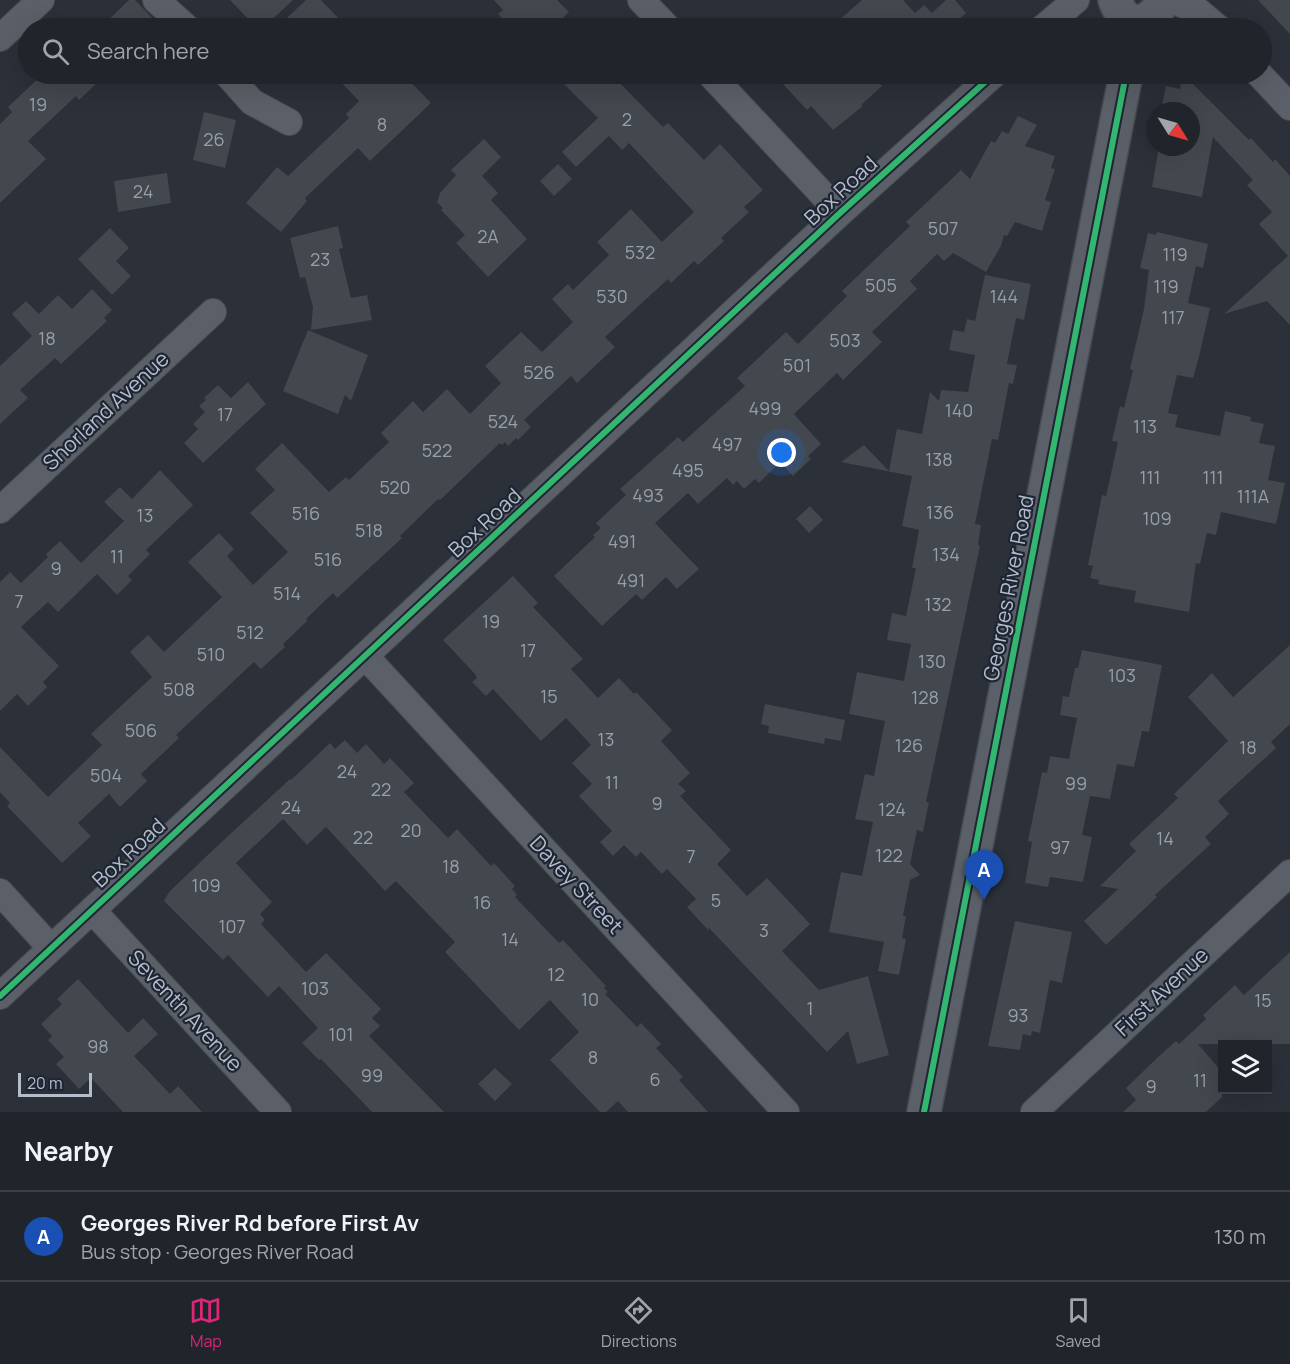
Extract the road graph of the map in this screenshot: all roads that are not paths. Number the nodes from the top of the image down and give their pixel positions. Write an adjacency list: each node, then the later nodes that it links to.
1 (41, 0): 7 (street)
2 (156, 0): 8 (street)
3 (641, 0): 9 (street)
4 (1076, 0): 10 (street)
5 (1164, 0): 11 (street)
6 (1172, 0): 12 (street)
7 (22, 18)
8 (176, 18)
9 (658, 18)
10 (1055, 18)
11 (1150, 18)
12 (1206, 18)
13 (18, 21): 14 (street)
14 (0, 38)
15 (236, 84): 21 (street)
16 (719, 84): 22 (street)
17 (983, 84): 22 (street, Box Road)
18 (1124, 84): 31 (street, Georges River Road)
19 (1268, 84): 20 (street)
20 (1290, 107)
21 (290, 122)
22 (840, 213): 25 (street, Box Road)
23 (213, 312): 24 (street, Shorland Avenue)
24 (0, 510)
25 (366, 657): 28 (street, Box Road); 33 (street, Davey Street)
26 (1290, 873): 34 (street, First Avenue)
27 (0, 892): 29 (street)
28 (93, 910): 29 (street, Box Road); 32 (street, Seventh Avenue)
29 (51, 948): 30 (street, Box Road)
30 (0, 996)
31 (924, 1111)
32 (278, 1112)
33 (786, 1112)
34 (1034, 1112)

